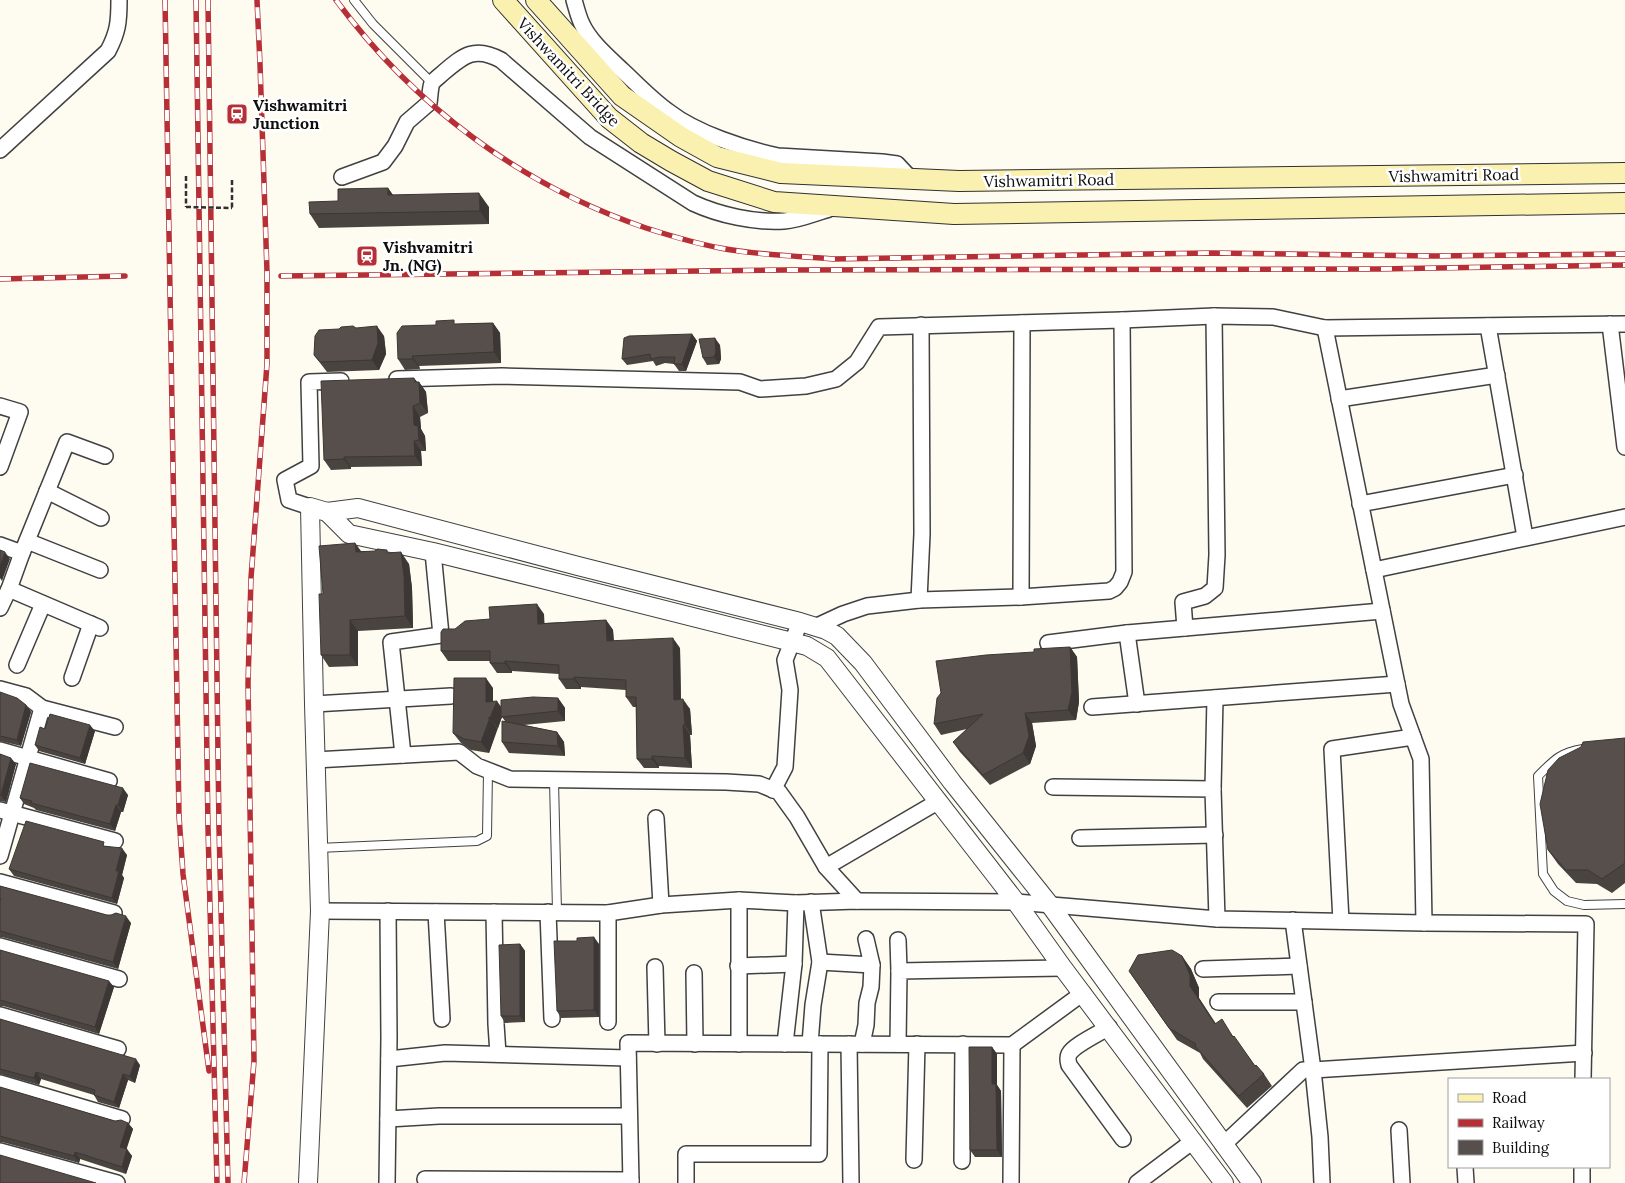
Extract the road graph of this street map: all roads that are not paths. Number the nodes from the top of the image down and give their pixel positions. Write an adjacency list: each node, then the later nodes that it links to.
1 (119, 0): 7 (street)
2 (354, 0): 6 (lane)
3 (503, 0): 11 (main road, Vishwamitri Bridge)
4 (536, 0): 10 (main road, Vishwamitri Road)
5 (574, 0): 10 (street)
6 (432, 83): 9 (street); 13 (street)
7 (0, 150)
8 (1625, 173): 10 (main road, Vishwamitri Road)
9 (342, 177)
10 (911, 179)
11 (774, 202): 13 (main road, Vishwamitri Road)
12 (1625, 203): 13 (main road, Vishwamitri Road)
13 (841, 206)
14 (1214, 316): 15 (street); 21 (street); 50 (street)
15 (1122, 320): 16 (street); 44 (street)
16 (1022, 323): 19 (street); 44 (street)
17 (1610, 324): 18 (street); 20 (street); 27 (street)
18 (1625, 324)
19 (922, 325): 24 (street); 45 (street)
20 (1488, 326): 21 (street); 22 (street)
21 (1325, 328): 25 (street)
22 (1497, 375): 25 (street); 30 (street)
23 (357, 380): 33 (street)
24 (386, 380)
25 (1339, 399): 32 (street)
26 (0, 406): 29 (street)
27 (1625, 447)
28 (105, 456): 31 (street)
29 (0, 467)
30 (1515, 474): 32 (street); 37 (street)
31 (47, 491): 36 (street); 39 (street)
32 (1360, 504): 42 (street)
33 (310, 507): 34 (street); 61 (street)
34 (327, 512): 40 (street); 49 (street)
35 (1625, 517): 37 (street)
36 (101, 518)
37 (1525, 537): 42 (street)
38 (0, 545): 39 (street)
39 (24, 547): 41 (street); 43 (street)
40 (432, 552): 52 (street); 60 (street)
41 (100, 570)
42 (1374, 570): 48 (street)
43 (9, 589): 46 (street); 47 (street)
44 (1021, 597): 45 (street)
45 (919, 600): 49 (street)
46 (43, 604): 54 (street); 55 (street)
47 (0, 608)
48 (1382, 611): 50 (street); 56 (street)
49 (808, 624): 52 (street); 94 (street)
50 (1186, 628): 51 (street)
51 (1127, 633): 53 (street); 62 (street)
52 (792, 642): 77 (street); 78 (street)
53 (1048, 643)
54 (17, 665)
55 (72, 678)
56 (1397, 684): 59 (street); 66 (street)
57 (0, 689): 64 (street)
58 (451, 696): 60 (street)
59 (1216, 698): 62 (street); 76 (street)
60 (397, 699): 61 (street); 69 (street)
61 (314, 704): 71 (street)
62 (1137, 704): 63 (street)
63 (1092, 707)
64 (42, 708): 65 (street); 70 (street)
65 (114, 726)
66 (1413, 737): 104 (street); 105 (street)
67 (1591, 749): 92 (lane)
68 (0, 750): 70 (street)
69 (403, 754): 71 (street); 72 (street)
70 (28, 758): 74 (street); 79 (street)
71 (315, 760): 84 (street)
72 (488, 771): 73 (street); 84 (lane)
73 (554, 780): 77 (street); 99 (lane)
74 (109, 781)
75 (1053, 787): 76 (street)
76 (1213, 789): 81 (street)
77 (774, 790): 86 (street)
78 (939, 801): 86 (street); 90 (street)
79 (6, 811): 83 (street); 85 (street)
80 (656, 818): 93 (street)
81 (1214, 835): 82 (street); 102 (street)
82 (1080, 838)
83 (115, 841)
84 (318, 848): 95 (street)
85 (0, 856)
86 (826, 867): 89 (street)
87 (0, 882): 100 (street)
88 (739, 900): 91 (street); 93 (street); 112 (street)
89 (857, 901): 90 (street); 91 (street)
90 (1016, 902): 94 (street); 115 (street)
91 (804, 903): 109 (street); 110 (street)
92 (1625, 904)
93 (661, 905): 101 (street)
94 (1050, 905): 102 (street); 152 (street)
95 (320, 911): 96 (street); 161 (street)
96 (388, 911): 97 (street); 142 (street)
97 (436, 912): 98 (street); 124 (street)
98 (494, 912): 99 (street); 140 (street)
99 (552, 912): 101 (street); 125 (street)
100 (114, 913)
101 (608, 913): 126 (street)
102 (1217, 919): 103 (street)
103 (1293, 920): 104 (street); 113 (street)
104 (1341, 921): 105 (street)
105 (1424, 923): 139 (street)
106 (866, 939): 111 (street)
107 (898, 940): 117 (street)
108 (0, 946): 119 (street)
109 (820, 962): 111 (street); 132 (street)
110 (794, 964): 112 (street); 131 (street)
111 (872, 965): 133 (street)
112 (738, 966): 130 (street)
113 (1299, 966): 116 (street); 122 (street)
114 (655, 967): 128 (street)
115 (1063, 968): 117 (street); 120 (street)
116 (1203, 969)
117 (899, 972): 134 (street)
118 (694, 974): 129 (street)
119 (119, 979)
120 (1083, 993): 127 (street); 137 (street)
121 (1218, 1002): 122 (street)
122 (1304, 1002): 143 (street)
123 (0, 1015): 138 (street)
124 (442, 1019)
125 (552, 1020)
126 (608, 1022)
127 (1109, 1027): 150 (street); 151 (street)
128 (658, 1044): 129 (street); 141 (street)
129 (694, 1044): 130 (street)
130 (739, 1044): 131 (street)
131 (785, 1044): 132 (street)
132 (815, 1044): 133 (street); 163 (street)
133 (856, 1044): 134 (street); 164 (street)
134 (898, 1044): 135 (street)
135 (917, 1044): 136 (street); 154 (street)
136 (963, 1044): 137 (street); 155 (street)
137 (1012, 1044): 165 (street)
138 (118, 1049)
139 (1584, 1053): 143 (street); 144 (street)
140 (498, 1054): 141 (street); 142 (street)
141 (628, 1058): 146 (street)
142 (389, 1059): 148 (street)
143 (1313, 1070): 152 (street); 169 (street)
144 (1583, 1078)
145 (0, 1083): 147 (street)
146 (629, 1116): 148 (street); 159 (street)
147 (122, 1119)
148 (388, 1119): 162 (street)
149 (1399, 1130): 170 (street)
150 (1123, 1139)
151 (1193, 1141): 166 (street); 167 (street)
152 (1224, 1145): 168 (street)
153 (0, 1151): 160 (street)
154 (914, 1160)
155 (962, 1161)
156 (1465, 1168): 171 (street)
157 (1582, 1168): 172 (street)
158 (426, 1179): 159 (street)
159 (631, 1182)
160 (117, 1183)
161 (308, 1183)
162 (387, 1183)
163 (686, 1183)
164 (851, 1183)
165 (1011, 1183)
166 (1137, 1183)
167 (1224, 1183)
168 (1252, 1183)
169 (1322, 1183)
170 (1402, 1183)
171 (1466, 1183)
172 (1582, 1183)

